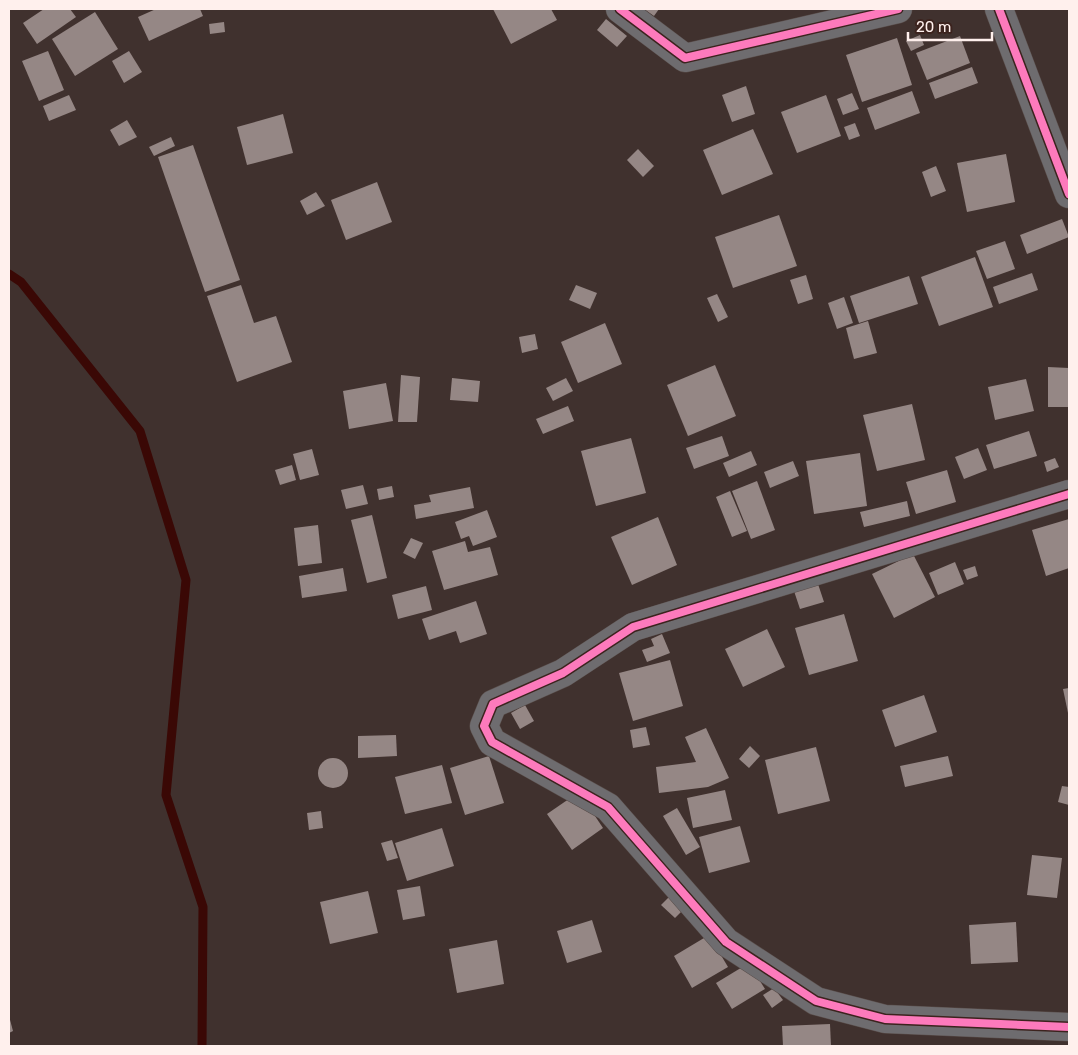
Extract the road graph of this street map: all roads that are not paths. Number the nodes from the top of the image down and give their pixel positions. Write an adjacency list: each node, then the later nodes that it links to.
1 (620, 9): 2 (street)
2 (898, 9)
3 (999, 9): 4 (street)
4 (1069, 194)
5 (1069, 494): 6 (street)
6 (1069, 1027)

